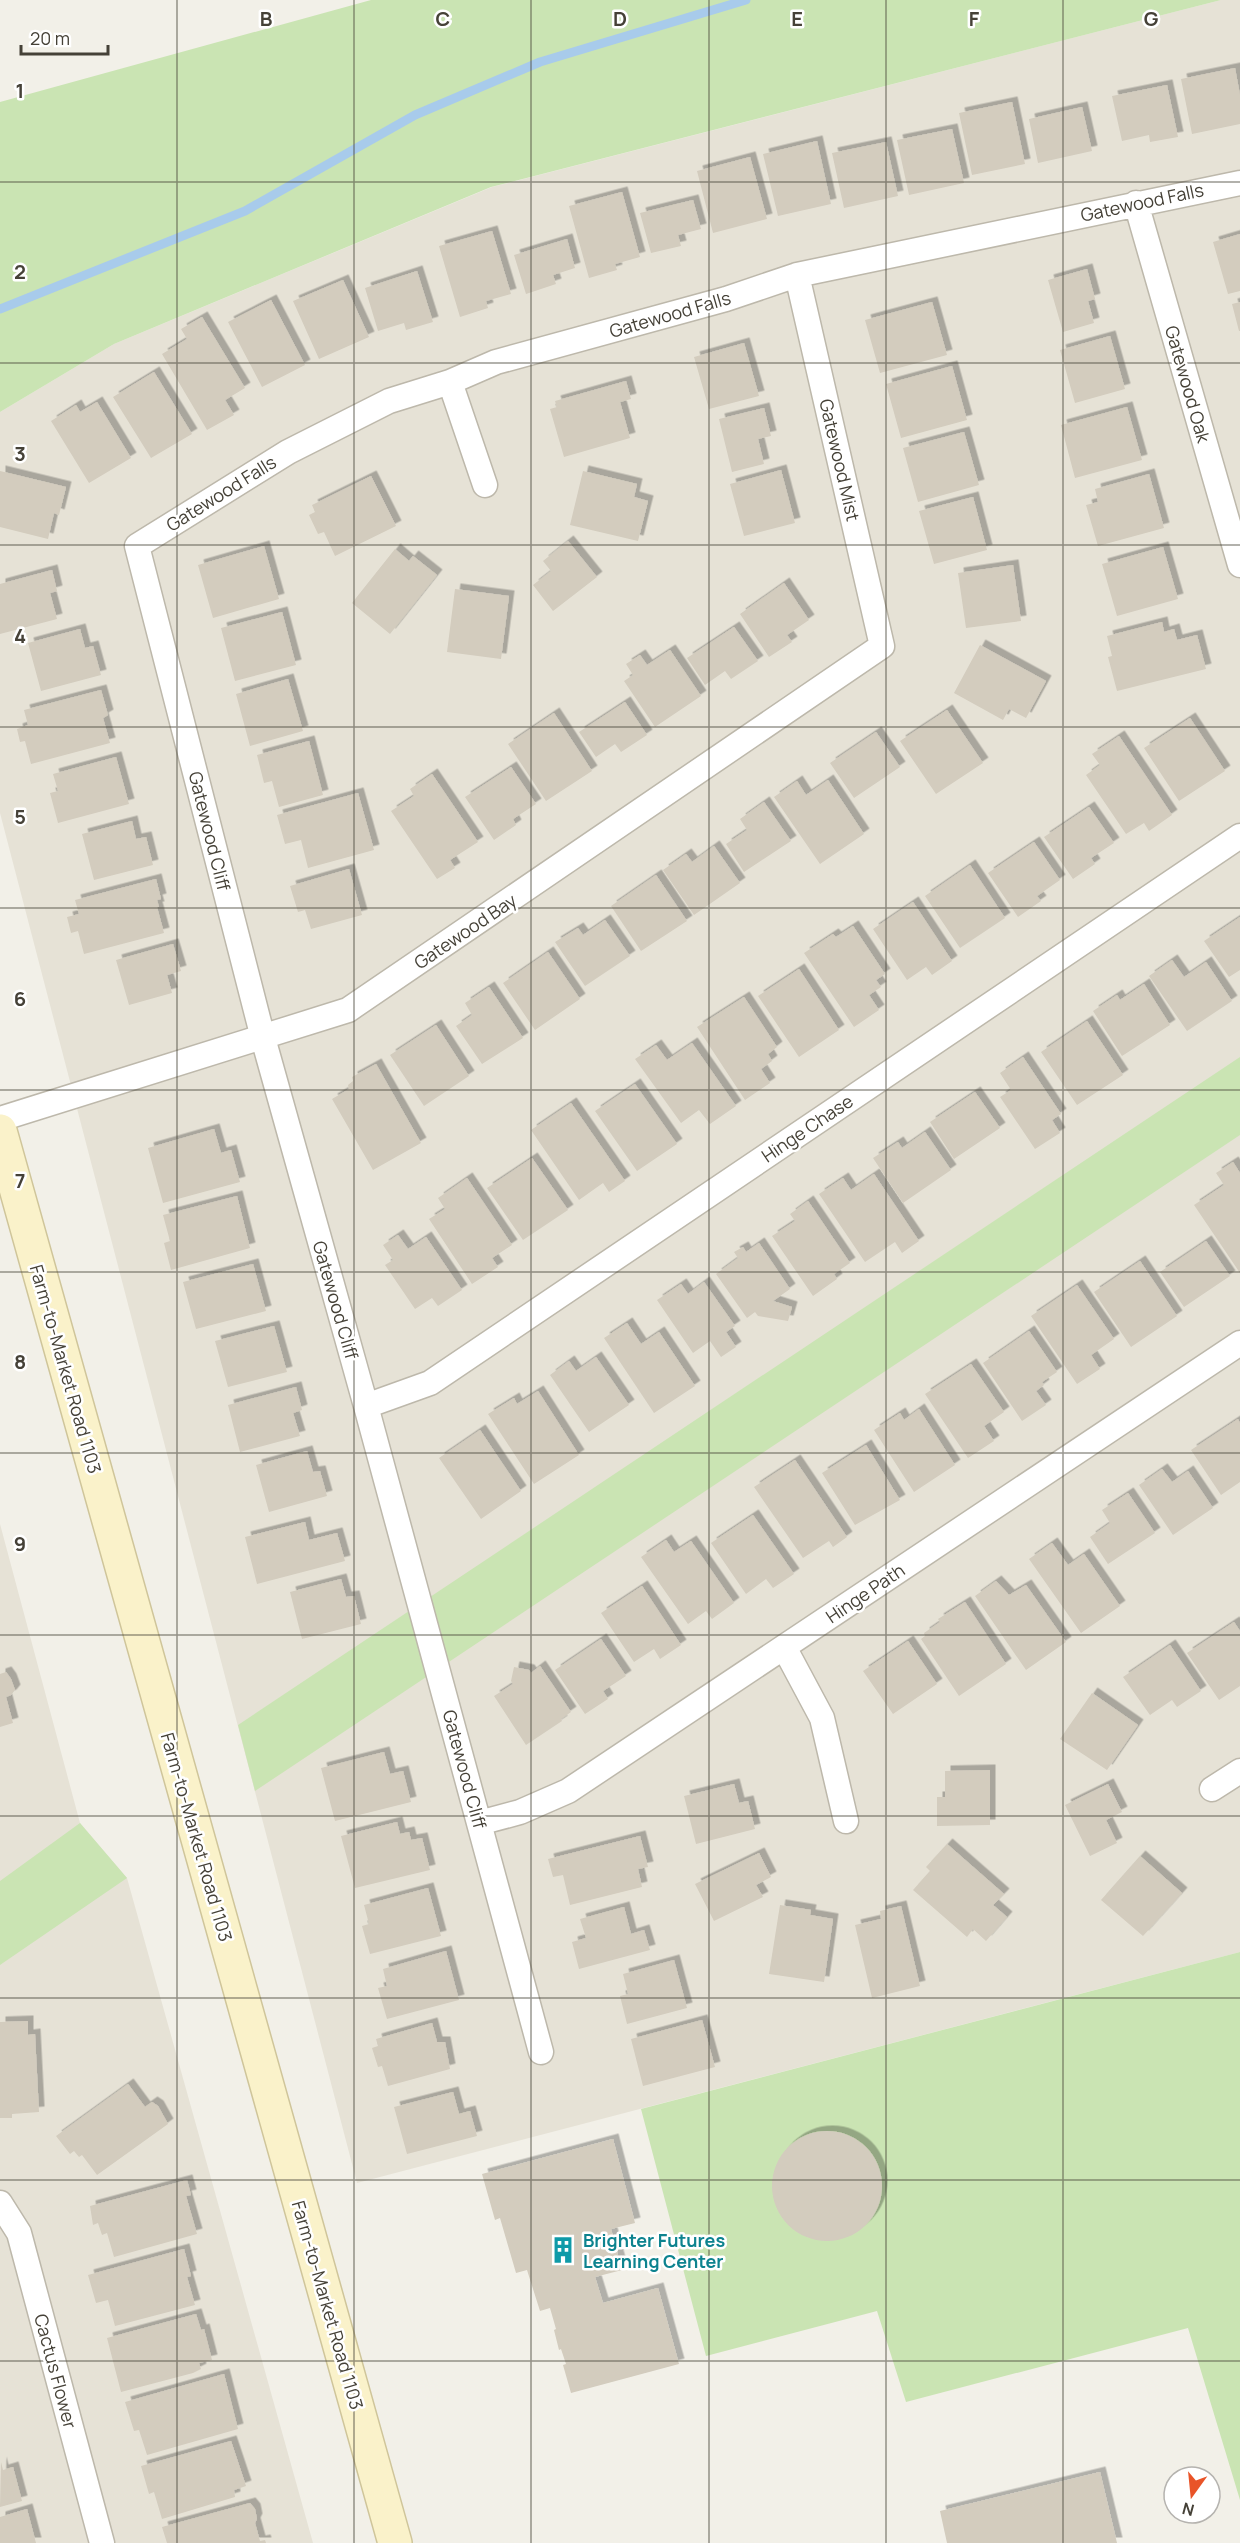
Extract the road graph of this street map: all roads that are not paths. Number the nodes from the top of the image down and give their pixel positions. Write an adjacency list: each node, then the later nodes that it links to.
1 (1240, 183): 2 (street, Gatewood Falls)
2 (1136, 203): 3 (street, Gatewood Falls); 7 (street, Gatewood Oak)
3 (797, 275): 4 (street, Gatewood Falls); 8 (street, Gatewood Mist)
4 (450, 382): 5 (street); 6 (street, Gatewood Falls)
5 (485, 485)
6 (137, 546): 10 (street, Gatewood Cliff)
7 (1240, 565)
8 (882, 646): 10 (street, Gatewood Bay)
9 (1240, 836): 14 (street, Hinge Chase)
10 (263, 1038): 11 (street, Gatewood Bay); 14 (street, Gatewood Cliff)
11 (0, 1119)
12 (0, 1131): 23 (main road, Farm-to-Market Road 1103)
13 (1240, 1343): 15 (street, Hinge Path)
14 (366, 1406): 19 (street, Gatewood Cliff)
15 (784, 1647): 18 (street); 19 (street, Hinge Path)
16 (1240, 1771): 17 (street)
17 (1212, 1790)
18 (846, 1821)
19 (479, 1823): 20 (street, Gatewood Cliff)
20 (542, 2052)
21 (0, 2203): 22 (street, Cactus Flower)
22 (102, 2543)
23 (395, 2543)

